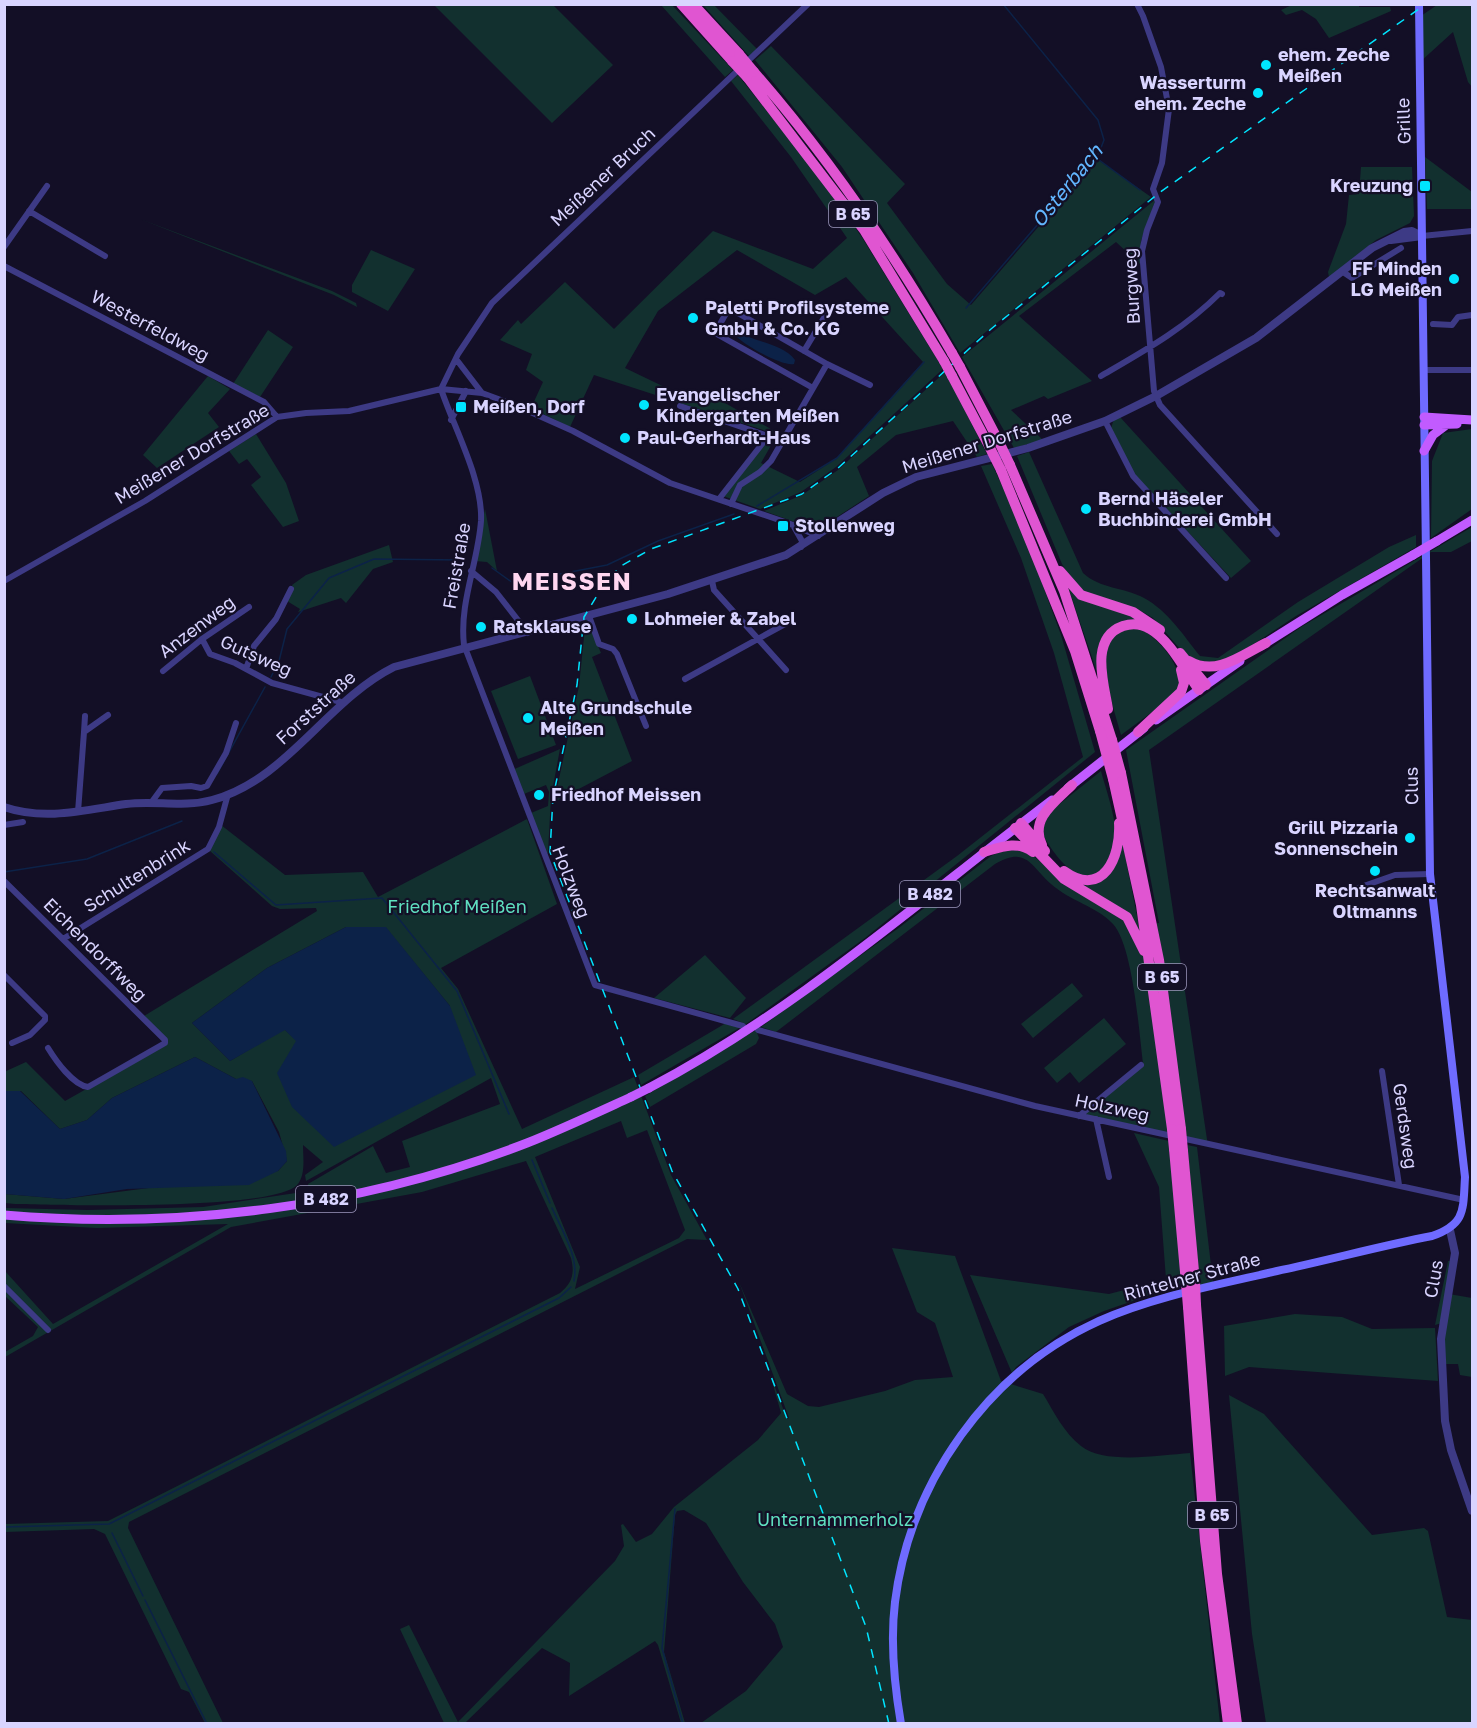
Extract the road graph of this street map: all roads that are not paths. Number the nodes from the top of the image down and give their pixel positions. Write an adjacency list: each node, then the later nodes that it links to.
1 (681, 4): 6 (highway, B 65)
2 (693, 4): 6 (highway, B 65)
3 (808, 4): 23 (street, Meißener Bruch)
4 (1137, 4): 21 (street, Burgweg)
5 (1419, 4): 11 (main road, Grille)
6 (736, 58): 7 (highway, B 65, bridge)
7 (751, 75): 41 (highway, B 65, bridge); 41 (highway, B 65, bridge)
8 (47, 186): 9 (street)
9 (29, 211): 12 (street); 14 (street)
10 (1473, 231): 11 (street)
11 (1422, 236): 16 (street, Meißener Dorfstraße); 25 (main road, Clus)
12 (4, 247)
13 (1401, 248): 16 (street, Meißener Dorfstraße)
14 (105, 256)
15 (4, 266): 35 (street, Westerfeldweg)
16 (1343, 272): 33 (street, Meißener Dorfstraße)
17 (1222, 294): 21 (street)
18 (1473, 315): 20 (street)
19 (825, 316): 22 (street)
20 (1433, 324)
21 (1150, 348): 27 (street); 33 (street, Burgweg)
22 (804, 351): 24 (street); 29 (street)
23 (456, 359): 30 (street, Meißener Bruch); 32 (street)
24 (826, 364): 28 (street); 29 (street)
25 (1423, 370): 26 (street); 38 (main road, Clus)
26 (1473, 370)
27 (1101, 376)
28 (870, 385)
29 (813, 388): 45 (street)
30 (441, 389): 31 (street, Meißener Dorfstraße); 35 (street, Meißener Dorfstraße); 36 (street, Freistraße)
31 (466, 391): 32 (street, Meißener Dorfstraße); 36 (street)
32 (482, 393): 44 (street, Meißener Dorfstraße)
33 (1156, 396): 37 (street, Meißener Dorfstraße); 48 (street)
34 (680, 406): 44 (street)
35 (277, 417): 55 (street, Meißener Dorfstraße)
36 (451, 420): 52 (street, Freistraße)
37 (1105, 421): 49 (street, Meißener Dorfstraße); 53 (street)
38 (1424, 421): 39 (main road); 40 (main road); 42 (main road, Clus)
39 (1473, 422): 40 (main road)
40 (1445, 426): 42 (main road)
41 (994, 444): 43 (highway, B 65, bridge)
42 (1425, 450): 91 (main road, Clus)
43 (1006, 468): 51 (highway, B 65); 76 (highway, B 65)
44 (719, 500): 45 (street, Meißener Dorfstraße)
45 (731, 504): 47 (street, Meißener Dorfstraße)
46 (1473, 520): 63 (main road, B 482, bridge)
47 (793, 525): 49 (street, Meißener Dorfstraße); 50 (street)
48 (1277, 534)
49 (818, 536): 50 (street, Forststraße)
50 (801, 547): 54 (street, Forststraße)
51 (1048, 553): 65 (highway); 76 (highway, B 65)
52 (471, 571): 60 (street); 64 (street, Freistraße)
53 (1226, 578)
54 (712, 581): 58 (street, Forststraße); 62 (street)
55 (4, 582)
56 (291, 590): 66 (street)
57 (249, 607): 61 (street, Anzenweg)
58 (589, 616): 60 (street, Forststraße); 75 (street)
59 (785, 624): 62 (street)
60 (528, 633): 64 (street, Forststraße)
61 (202, 639): 66 (street, Gutsweg); 68 (street, Anzenweg)
62 (758, 639): 67 (street); 69 (street)
63 (1266, 643): 65 (highway); 70 (main road, B 482)
64 (465, 647): 71 (street, Forststraße); 97 (street, Holzweg)
65 (1182, 660): 70 (highway); 76 (highway); 78 (highway)
66 (246, 669): 71 (street, Gutsweg)
67 (786, 670)
68 (163, 671)
69 (685, 679)
70 (1203, 688): 78 (main road, B 482)
71 (341, 702): 81 (street, Forststraße)
72 (108, 715): 77 (street)
73 (85, 716): 77 (street)
74 (236, 723): 83 (street)
75 (646, 726)
76 (1106, 727): 79 (highway, B 65, bridge); 79 (highway, B 65, bridge)
77 (84, 732): 85 (street)
78 (1138, 732): 80 (main road, B 482)
79 (1117, 776): 82 (highway, B 65); 105 (highway, B 65)
80 (1072, 785): 88 (main road, B 482); 90 (highway)
81 (228, 794): 83 (street, Forststraße); 94 (street, Schultenbrink)
82 (1118, 802): 90 (highway); 95 (highway, B 65)
83 (152, 803): 85 (street, Forststraße)
84 (4, 807): 85 (street, Forststraße)
85 (78, 812)
86 (23, 822): 87 (street)
87 (4, 825)
88 (1018, 826): 89 (main road, B 482); 90 (highway)
89 (984, 852): 90 (highway); 110 (main road, B 482, bridge)
90 (1046, 857): 95 (highway)
91 (1430, 874): 93 (street); 107 (main road, Clus)
92 (4, 881): 94 (street, Eichendorffweg)
93 (1358, 888)
94 (63, 939): 100 (street, Eichendorffweg)
95 (1152, 971): 105 (highway, B 65)
96 (4, 975): 99 (street)
97 (742, 1026)
98 (758, 1030): 103 (street, Holzweg)
99 (12, 1043)
100 (48, 1048)
101 (1141, 1065): 103 (street)
102 (1382, 1071): 108 (street, Gerdsweg)
103 (1079, 1116): 104 (street, Holzweg)
104 (1096, 1119): 106 (street); 108 (street, Holzweg)
105 (1177, 1129): 113 (highway, B 65, bridge)
106 (1109, 1177)
107 (1469, 1178): 109 (main road, Clus)
108 (1399, 1185): 109 (street, Holzweg)
109 (1464, 1200): 111 (main road, Clus)
110 (4, 1215)
111 (1450, 1230): 115 (street, Clus); 116 (main road, Rintelner Straße)
112 (4, 1286): 114 (street)
113 (1192, 1306): 117 (highway, B 65); 118 (highway, B 65)
114 (48, 1330)
115 (1473, 1511)
116 (901, 1724)
117 (1228, 1724)
118 (1237, 1724)

